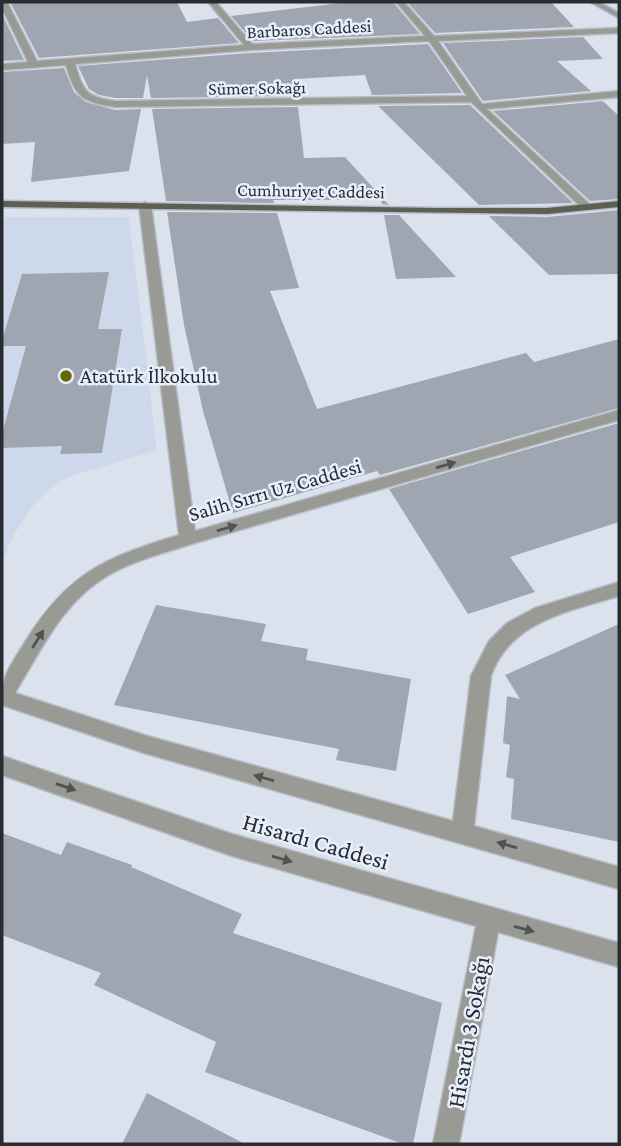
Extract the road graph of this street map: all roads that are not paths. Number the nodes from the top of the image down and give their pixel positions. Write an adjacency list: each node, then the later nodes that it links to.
1 (3, 2): 10 (street)
2 (212, 2): 8 (street)
3 (400, 2): 7 (street)
4 (594, 2): 5 (street)
5 (619, 16)
6 (619, 30): 7 (street, Barbaros Caddesi)
7 (432, 39): 8 (street, Barbaros Caddesi); 13 (street)
8 (250, 47): 9 (street, Barbaros Caddesi)
9 (70, 61): 10 (street, Barbaros Caddesi); 13 (street, Sümer Sokağı)
10 (33, 64): 11 (street, Barbaros Caddesi)
11 (2, 67)
12 (619, 94): 13 (street)
13 (475, 103): 17 (street)
14 (2, 204): 16 (main road, Cumhuriyet Caddesi)
15 (619, 204): 17 (main road, Cumhuriyet Caddesi)
16 (145, 205): 17 (main road, Cumhuriyet Caddesi); 19 (street)
17 (588, 208)
18 (619, 415): 19 (street, Salih Sırrı Uz Caddesi, one-way to 18)
19 (188, 539): 21 (street, Salih Sırrı Uz Caddesi, one-way to 19)
20 (619, 589): 23 (street)
21 (2, 697): 23 (street, one-way to 21)
22 (2, 765): 25 (street, Hisardı Caddesi, one-way to 25)
23 (462, 832): 24 (street, one-way to 23)
24 (619, 878)
25 (489, 919): 26 (street, Hisardı Caddesi, one-way to 26); 27 (street, Hisardı 3 Sokağı)
26 (619, 955)
27 (446, 1144)

